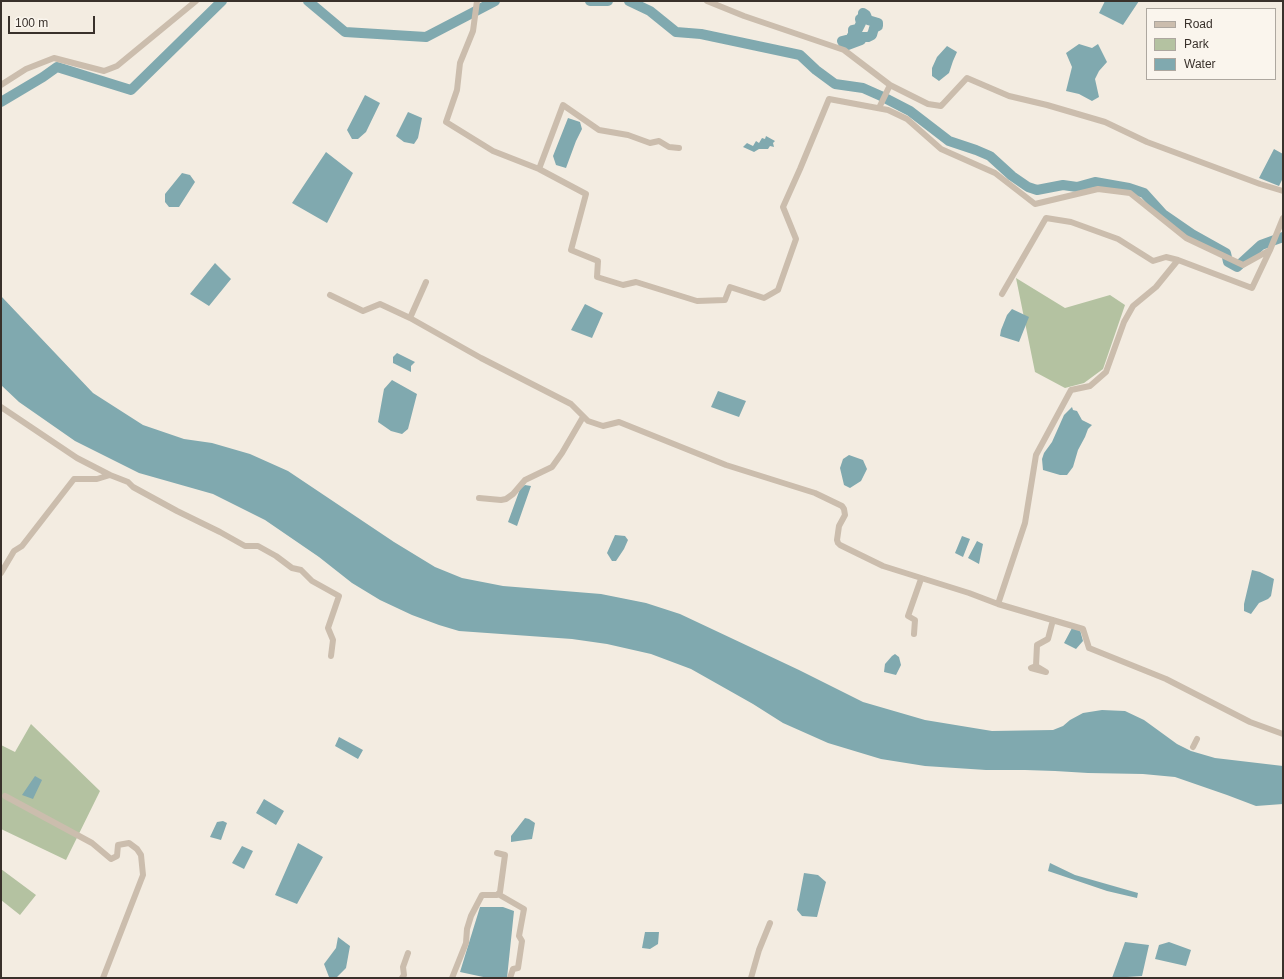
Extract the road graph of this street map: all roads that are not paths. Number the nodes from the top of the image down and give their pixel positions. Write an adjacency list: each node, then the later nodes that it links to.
1 (196, 1): 4 (street)
2 (477, 1): 8 (street)
3 (707, 1): 5 (street)
4 (1, 85)
5 (890, 85): 6 (street); 9 (street)
6 (881, 106): 8 (street); 11 (street)
7 (679, 148): 8 (street)
8 (539, 169)
9 (1283, 191)
10 (1283, 218): 11 (street)
11 (1270, 250): 12 (street)
12 (1178, 260): 14 (street); 23 (street)
13 (426, 282): 16 (street)
14 (1002, 294)
15 (330, 295): 16 (street)
16 (410, 318): 18 (street)
17 (1, 407): 19 (street)
18 (583, 417): 20 (street); 22 (street)
19 (110, 475): 21 (street); 26 (street)
20 (479, 498)
21 (1, 573)
22 (921, 579): 23 (street); 25 (street)
23 (998, 604): 24 (street)
24 (1053, 620): 27 (street); 28 (street)
25 (914, 634)
26 (331, 656)
27 (1036, 666)
28 (1283, 734)
29 (1197, 739): 30 (street)
30 (1193, 747)
31 (5, 796): 36 (street)
32 (498, 853): 33 (street)
33 (498, 894): 38 (street); 39 (street)
34 (770, 923): 40 (street)
35 (408, 953): 37 (street)
36 (103, 978)
37 (402, 978)
38 (452, 978)
39 (510, 978)
40 (752, 978)

